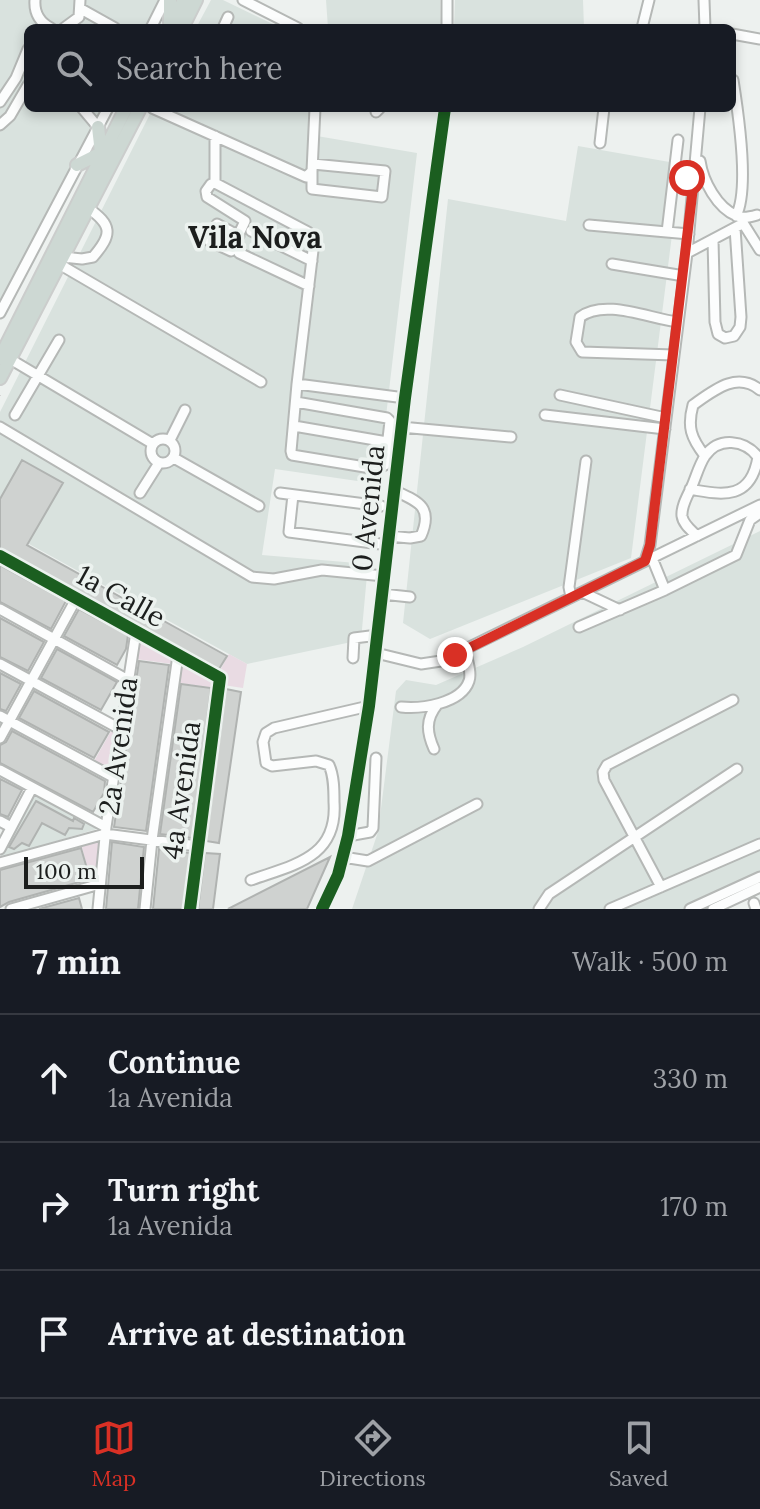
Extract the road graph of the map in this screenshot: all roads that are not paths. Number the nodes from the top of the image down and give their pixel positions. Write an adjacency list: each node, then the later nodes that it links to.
1 (35, 0): 11 (street)
2 (168, 0): 14 (street); 15 (highway)
3 (184, 0): 16 (highway)
4 (196, 0): 17 (highway)
5 (243, 0): 19 (street)
6 (447, 0): 20 (street)
7 (649, 0): 21 (street)
8 (703, 0): 22 (street)
9 (81, 5): 12 (street); 13 (street)
10 (228, 17): 18 (street)
11 (38, 24)
12 (70, 24)
13 (109, 24)
14 (153, 24)
15 (171, 24)
16 (174, 24)
17 (175, 24)
18 (225, 24)
19 (290, 24)
20 (447, 24)
21 (643, 24)
22 (705, 24)
23 (736, 35): 24 (street)
24 (760, 39)
25 (24, 59): 27 (street)
26 (24, 92): 38 (street)
27 (0, 102)
28 (736, 103): 52 (street)
29 (85, 112): 39 (street)
30 (106, 112): 39 (street)
31 (124, 112): 44 (highway)
32 (138, 112): 50 (highway)
33 (315, 112): 46 (street)
34 (444, 112): 80 (street, 0 Avenida)
35 (604, 112): 42 (street)
36 (700, 112): 43 (street)
37 (176, 113): 40 (street)
38 (0, 125)
39 (98, 127): 44 (highway); 45 (street)
40 (215, 136): 46 (street); 49 (street)
41 (678, 140): 47 (street)
42 (600, 143)
43 (697, 146): 48 (street); 52 (street)
44 (101, 153): 45 (highway); 73 (highway)
45 (77, 165): 69 (street)
46 (312, 167): 46 (street)
47 (674, 177): 48 (street); 56 (street)
48 (694, 179): 57 (street)
49 (215, 183): 58 (street); 65 (street)
50 (88, 208): 64 (highway); 64 (street)
51 (758, 215): 52 (street)
52 (738, 222): 59 (street); 59 (street); 61 (street)
53 (217, 224): 58 (street)
54 (589, 225): 56 (street)
55 (251, 231): 65 (street)
56 (667, 232): 57 (street)
57 (689, 234): 63 (street)
58 (239, 236): 60 (street)
59 (713, 240): 63 (street)
60 (209, 241)
61 (760, 250)
62 (239, 253): 68 (street)
63 (687, 253): 67 (street)
64 (61, 260): 73 (highway); 76 (street)
65 (312, 261): 68 (street)
66 (612, 264): 67 (street)
67 (684, 276): 70 (street)
68 (309, 286): 77 (street)
69 (0, 313)
70 (678, 322): 72 (street); 72 (street)
71 (59, 340): 74 (street)
72 (674, 355): 85 (street)
73 (5, 358): 74 (street); 75 (highway)
74 (37, 376): 83 (street); 93 (street)
75 (0, 378)
76 (261, 382)
77 (297, 384): 80 (street); 81 (street)
78 (760, 390): 95 (street)
79 (560, 395): 85 (street)
80 (405, 398): 88 (street, 0 Avenida)
81 (296, 402): 86 (street); 92 (street)
82 (185, 410): 90 (street)
83 (15, 415)
84 (545, 415): 85 (street)
85 (665, 424): 113 (street)
86 (294, 426): 92 (street); 92 (street)
87 (0, 427): 114 (street)
88 (401, 427): 89 (street); 100 (street, 0 Avenida)
89 (511, 437)
90 (170, 440): 93 (street); 96 (street)
91 (760, 440): 94 (street)
92 (387, 442)
93 (153, 444): 98 (street)
94 (749, 445): 95 (street); 99 (street)
95 (705, 456): 99 (street)
96 (174, 458): 98 (street); 105 (street)
97 (586, 461): 119 (street)
98 (159, 463): 101 (street)
99 (690, 489): 109 (street)
100 (393, 490): 107 (street, 0 Avenida); 110 (street)
101 (140, 493)
102 (280, 493): 103 (street)
103 (293, 495): 106 (street); 111 (street)
104 (760, 505): 109 (street)
105 (259, 506)
106 (381, 506)
107 (391, 513): 110 (street, 0 Avenida); 111 (street)
108 (760, 513): 115 (street)
109 (697, 536): 113 (street)
110 (388, 540): 111 (street); 114 (street, 0 Avenida)
111 (377, 543)
112 (0, 556): 120 (street, 1a Calle)
113 (648, 560): 115 (street); 116 (street)
114 (384, 576): 117 (street, 0 Avenida)
115 (665, 590): 122 (street)
116 (582, 592): 119 (street); 122 (street)
117 (382, 594): 118 (street); 125 (street, 0 Avenida)
118 (410, 597)
119 (571, 597): 127 (street)
120 (76, 599): 124 (street, 1a Calle); 126 (street)
121 (0, 609): 126 (street)
122 (620, 610): 123 (street)
123 (579, 627)
124 (136, 632): 129 (street, 1a Calle); 133 (street, 2a Avenida)
125 (378, 635): 128 (street, 0 Avenida); 130 (street)
126 (54, 640): 133 (street); 134 (street)
127 (465, 650): 128 (street); 136 (street)
128 (376, 653): 137 (street, 0 Avenida)
129 (178, 655): 132 (street, 1a Calle); 154 (street)
130 (353, 658)
131 (0, 664): 134 (street)
132 (220, 678): 156 (street, 4a Avenida)
133 (128, 680): 140 (street, 2a Avenida)
134 (32, 681): 139 (street); 140 (street)
135 (733, 700): 153 (street)
136 (437, 705): 138 (street); 142 (street)
137 (369, 706): 152 (street, 0 Avenida); 161 (street)
138 (401, 707)
139 (5, 718): 141 (street); 146 (street)
140 (120, 729): 146 (street, 2a Avenida)
141 (0, 738)
142 (434, 749)
143 (376, 758): 152 (street)
144 (737, 769): 153 (street)
145 (0, 770): 147 (street)
146 (113, 777): 151 (street, 2a Avenida)
147 (32, 788): 150 (street); 151 (street)
148 (477, 804): 158 (street)
149 (0, 821): 150 (street)
150 (11, 827): 157 (street)
151 (106, 830): 154 (street); 159 (street); 162 (street, 2a Avenida)
152 (348, 836): 158 (street, 0 Avenida)
153 (634, 839): 163 (street); 170 (street)
154 (152, 840): 156 (street); 167 (street)
155 (760, 844): 163 (street)
156 (197, 846): 168 (street, 4a Avenida)
157 (0, 849)
158 (343, 857): 169 (street, 0 Avenida)
159 (0, 863)
160 (760, 877): 172 (street)
161 (251, 880)
162 (100, 884): 165 (street); 166 (street, 2a Avenida)
163 (661, 887): 171 (street)
164 (760, 887): 173 (street)
165 (11, 909)
166 (98, 909)
167 (145, 909)
168 (190, 909)
169 (322, 909)
170 (539, 909)
171 (610, 909)
172 (690, 909)
173 (713, 909)

